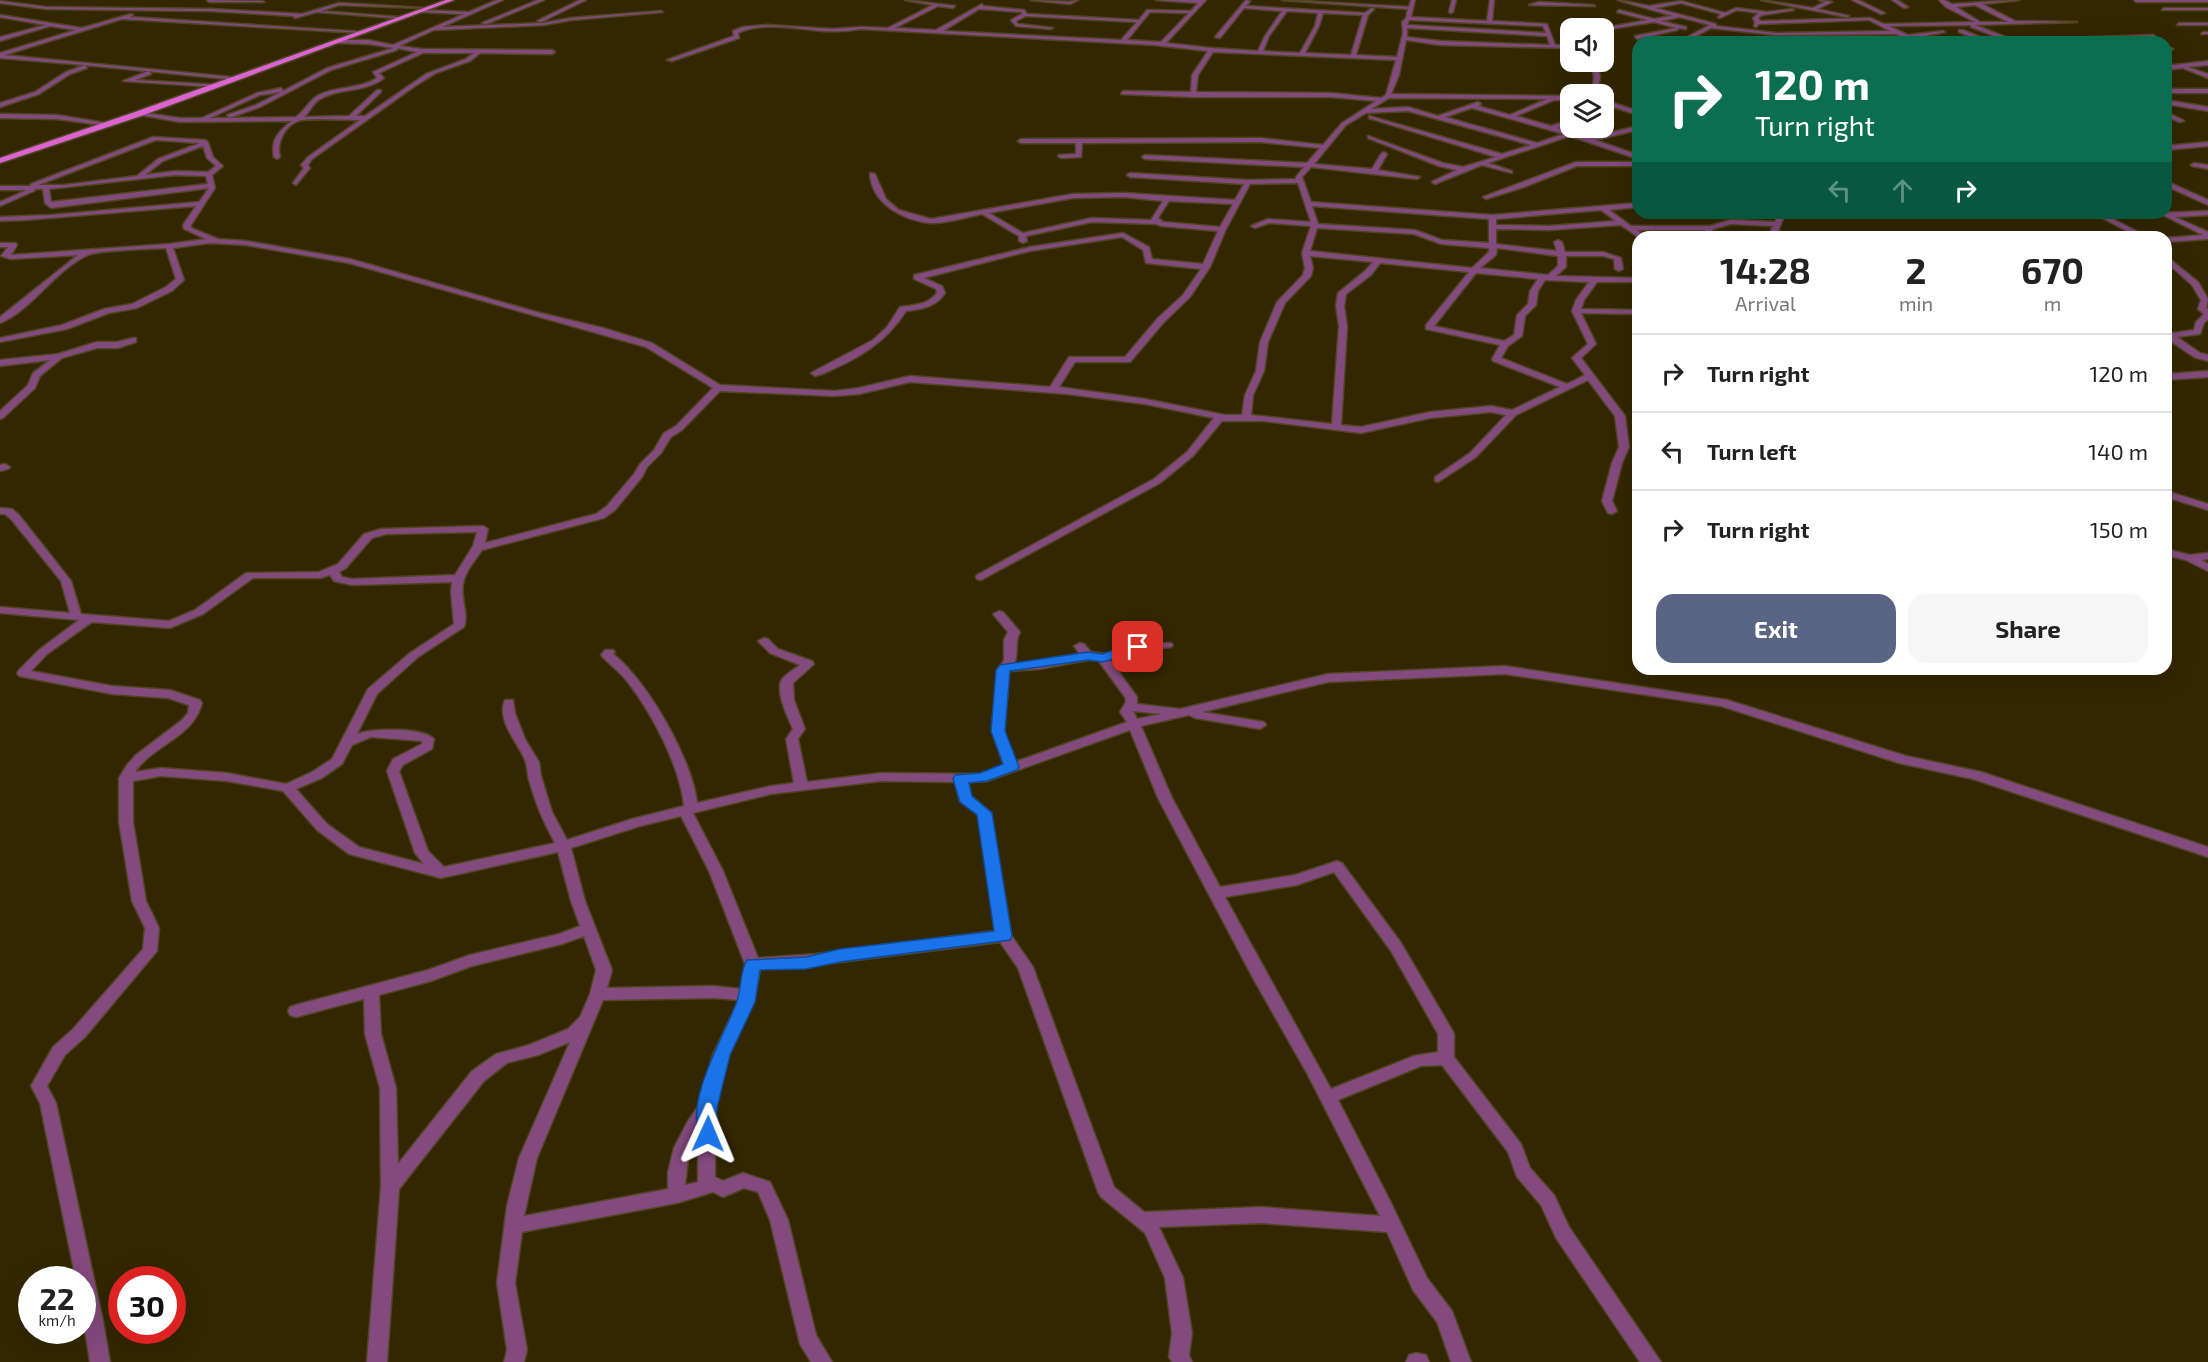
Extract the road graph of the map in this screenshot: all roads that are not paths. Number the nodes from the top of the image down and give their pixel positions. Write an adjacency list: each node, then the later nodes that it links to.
1 (31, 0): 41 (street)
2 (71, 0): 53 (street)
3 (114, 0): 56 (street)
4 (168, 0): 62 (street)
5 (268, 0): 36 (street)
6 (303, 0): 42 (street)
7 (443, 0): 57 (main road)
8 (451, 0): 57 (main road)
9 (501, 0): 73 (street)
10 (542, 0): 123 (street)
11 (584, 0): 104 (street)
12 (854, 0): 13 (street); 38 (street)
13 (873, 0)
14 (907, 0): 43 (street)
15 (992, 0): 49 (street)
16 (1033, 0): 17 (street)
17 (1076, 0)
18 (1158, 0): 32 (street)
19 (1248, 0): 54 (street)
20 (1284, 0): 45 (street)
21 (1454, 0): 71 (street)
22 (1492, 0): 98 (street)
23 (1620, 0): 50 (street)
24 (1763, 0): 51 (street)
25 (1821, 0): 55 (street)
26 (1854, 0): 75 (street)
27 (1894, 0): 52 (street)
28 (1941, 0): 47 (street)
29 (2017, 0): 40 (street)
30 (2172, 0): 33 (street); 34 (street)
31 (211, 1): 36 (street); 63 (street)
32 (1203, 1): 69 (street)
33 (2136, 1)
34 (2208, 1)
35 (0, 2): 41 (street)
36 (262, 2): 65 (street)
37 (1600, 2): 46 (street)
38 (846, 3)
39 (1411, 4): 45 (street); 87 (street)
40 (1977, 4): 47 (street); 99 (street)
41 (15, 5): 53 (street)
42 (333, 5): 57 (street); 66 (street)
43 (937, 5): 48 (street); 120 (street)
44 (1531, 5): 46 (street)
45 (1376, 6): 76 (street)
46 (1593, 6): 72 (street)
47 (1947, 6): 102 (street)
48 (953, 7)
49 (977, 7): 79 (street); 125 (street)
50 (1650, 7): 77 (street); 83 (street)
51 (1805, 7): 55 (street); 67 (street)
52 (1906, 7)
53 (46, 8): 56 (street)
54 (1243, 8): 64 (street); 149 (street)
55 (1814, 8): 91 (street)
56 (90, 9): 61 (street)
57 (421, 9): 73 (street); 84 (main road); 103 (main road)
58 (2164, 9): 59 (street)
59 (2188, 9): 60 (street); 80 (street)
60 (2208, 9)
61 (100, 10): 62 (street); 82 (street)
62 (145, 10): 63 (street); 86 (street)
63 (182, 10): 65 (street)
64 (1285, 10): 70 (street); 162 (street)
65 (231, 11): 78 (street)
66 (312, 11): 78 (street); 84 (street)
67 (1786, 11): 74 (street); 97 (street)
68 (661, 12): 104 (street)
69 (1194, 12): 94 (street); 154 (street)
70 (1321, 12): 76 (street); 164 (street)
71 (1451, 12)
72 (1564, 12)
73 (472, 13): 116 (street)
74 (1766, 13): 77 (street); 96 (street)
75 (1883, 13)
76 (1366, 14): 165 (street)
77 (1725, 14): 85 (street)
78 (302, 15): 110 (street)
79 (1025, 15): 94 (street); 117 (street)
80 (2173, 15)
81 (0, 16): 92 (street)
82 (84, 16)
83 (1683, 16): 93 (street); 95 (street)
84 (396, 17): 103 (main road)
85 (1719, 17): 88 (street); 95 (street)
86 (123, 18): 110 (street); 119 (street)
87 (1408, 18): 98 (street); 111 (street)
88 (1738, 18)
89 (1746, 18): 96 (street)
90 (74, 19): 108 (street)
91 (1860, 19): 97 (street); 113 (street)
92 (21, 20): 108 (street); 109 (street)
93 (1654, 20): 112 (street); 112 (street); 118 (street)
94 (1138, 21): 153 (street)
95 (1704, 21): 115 (street)
96 (1756, 21): 97 (street); 131 (street)
97 (1808, 21)
98 (1489, 22): 135 (street)
99 (2013, 22): 100 (street); 102 (street)
100 (2040, 22): 101 (street); 122 (street)
101 (2075, 22)
102 (1979, 23): 105 (street)
103 (386, 24): 124 (main road)
104 (536, 24): 123 (street)
105 (1966, 24): 113 (street); 122 (street)
106 (2179, 24): 107 (street)
107 (2208, 24)
108 (54, 25): 119 (street); 133 (street)
109 (0, 26)
110 (268, 26): 124 (street)
111 (1404, 26): 135 (street); 150 (street)
112 (1624, 26): 114 (street)
113 (1886, 26): 127 (street)
114 (1614, 27)
115 (1712, 27): 121 (street); 131 (street)
116 (434, 28): 123 (street); 134 (street)
117 (1052, 28)
118 (1684, 28): 121 (street); 137 (street)
119 (84, 29): 148 (street)
120 (889, 30): 125 (street); 167 (street)
121 (1703, 30): 138 (street)
122 (1984, 30): 144 (street); 145 (street)
123 (469, 31): 134 (street)
124 (363, 32): 152 (main road)
125 (937, 32): 153 (street)
126 (1804, 32): 130 (street); 131 (street); 139 (street)
127 (1899, 32): 130 (street); 141 (street)
128 (1948, 32): 132 (street)
129 (2074, 32): 147 (street)
130 (1853, 33): 140 (street)
131 (1754, 34)
132 (1927, 34): 142 (street); 143 (street)
133 (15, 35): 148 (street); 151 (street)
134 (420, 35): 157 (street)
135 (1550, 35): 155 (street)
136 (2038, 35): 146 (street)
137 (1642, 36)
138 (1692, 36)
139 (1810, 36)
140 (1859, 36)
141 (1905, 36)
142 (1914, 36)
143 (1931, 36)
144 (1970, 36)
145 (2000, 36)
146 (2042, 36)
147 (2085, 36)
148 (58, 37): 163 (street)
149 (1218, 37)
150 (1404, 38): 155 (street); 166 (street)
151 (0, 39)
152 (339, 41): 157 (street); 174 (main road)
153 (1123, 41): 154 (street)
154 (1163, 44): 158 (street)
155 (1553, 46): 156 (street)
156 (1560, 46)
157 (396, 47): 159 (street); 176 (street)
158 (1211, 50): 162 (street); 181 (street)
159 (423, 51): 160 (street); 203 (street)
160 (478, 52): 161 (street); 185 (street)
161 (552, 52)
162 (1260, 52): 164 (street)
163 (0, 55): 169 (street)
164 (1301, 55): 165 (street)
165 (1353, 57): 166 (street)
166 (1400, 59): 182 (street)
167 (670, 60)
168 (2208, 63): 170 (street)
169 (89, 65): 172 (street); 188 (street)
170 (2181, 67): 171 (street); 173 (street)
171 (2172, 68)
172 (155, 71): 174 (street); 175 (street)
173 (2208, 76)
174 (238, 78): 175 (main road)
175 (217, 85): 194 (main road)
176 (286, 90): 201 (street); 202 (street)
177 (379, 91): 186 (street)
178 (2172, 91): 179 (street)
179 (2208, 91)
180 (1123, 93): 181 (street)
181 (1193, 95): 182 (street)
182 (1386, 98): 183 (street); 193 (street)
183 (1491, 98): 184 (street); 190 (street)
184 (1557, 98): 197 (street)
185 (390, 101): 186 (street); 200 (street)
186 (367, 103): 199 (street)
187 (2172, 103): 191 (street)
188 (0, 105)
189 (1614, 105): 192 (street)
190 (1471, 106): 196 (street); 197 (street)
191 (2208, 109)
192 (1632, 111)
193 (1365, 113): 196 (street); 220 (street); 227 (street)
194 (138, 114): 202 (street); 205 (main road)
195 (2, 117): 205 (street)
196 (1440, 117): 219 (street)
197 (1510, 117): 207 (street)
198 (2172, 117): 204 (street)
199 (351, 118): 200 (street); 203 (street)
200 (367, 118): 246 (street)
201 (219, 119): 202 (street); 203 (street)
202 (200, 120): 211 (street)
203 (294, 120): 225 (street)
204 (2181, 121)
205 (109, 124): 228 (main road)
206 (1560, 125): 207 (street)
207 (1550, 128): 209 (street)
208 (1632, 129): 214 (street)
209 (1560, 132)
210 (1370, 137): 236 (street)
211 (155, 138): 217 (street); 235 (street)
212 (1560, 138): 219 (street)
213 (1580, 138): 214 (street)
214 (1588, 140): 223 (street)
215 (1021, 141): 216 (street)
216 (1079, 143): 220 (street); 224 (street)
217 (205, 144): 239 (street); 241 (street)
218 (2208, 144): 221 (street)
219 (1537, 145): 227 (street)
220 (1324, 147): 231 (street)
221 (2172, 147)
222 (1384, 154): 237 (street)
223 (1632, 155)
224 (1061, 156)
225 (277, 157)
226 (1145, 157): 231 (street)
227 (1504, 158): 229 (street)
228 (0, 161)
229 (1483, 164): 236 (street); 238 (street)
230 (1632, 164): 254 (street)
231 (1310, 165): 237 (street); 243 (street)
232 (2194, 165): 233 (street)
233 (2208, 167)
234 (57, 169): 235 (street)
235 (72, 170): 250 (street)
236 (1464, 170): 245 (street)
237 (1375, 171): 242 (street)
238 (1510, 172)
239 (209, 174): 241 (street); 247 (street)
240 (872, 174): 264 (street)
241 (139, 177): 252 (street)
242 (1417, 177)
243 (1298, 181): 244 (street); 260 (street)
244 (1248, 182): 253 (street); 256 (street)
245 (1435, 182)
246 (296, 183)
247 (212, 185): 259 (street); 261 (street)
248 (2172, 186): 257 (street)
249 (0, 188): 250 (street)
250 (26, 188): 251 (street)
251 (35, 188): 252 (street); 258 (street)
252 (46, 188): 261 (street)
253 (1124, 195): 255 (street); 264 (street)
254 (1486, 197)
255 (1167, 199): 256 (street); 273 (street)
256 (1238, 202): 280 (street)
257 (2208, 203)
258 (0, 204)
259 (202, 204): 268 (street); 288 (street)
260 (1310, 204): 267 (street); 275 (street)
261 (51, 206): 268 (street)
262 (1632, 206): 263 (street)
263 (1602, 208): 267 (street); 276 (street)
264 (983, 212): 285 (street)
265 (2208, 213): 266 (street)
266 (2172, 214)
267 (1492, 217): 278 (street)
268 (36, 218): 270 (street)
269 (2172, 218): 286 (street)
270 (0, 219)
271 (1779, 219): 274 (street)
272 (2108, 219): 284 (street)
273 (1153, 221): 280 (street); 285 (street)
274 (1776, 224): 279 (street); 283 (street)
275 (1315, 225): 277 (street); 291 (street); 295 (street)
276 (1628, 225): 278 (street); 279 (street); 281 (street)
277 (1255, 226)
278 (1494, 227): 291 (street)
279 (1710, 228): 282 (street)
280 (1222, 229): 301 (street)
281 (1634, 231)
282 (1708, 231)
283 (1774, 231)
284 (2132, 231)
285 (1022, 235): 293 (street)
286 (2208, 236): 287 (street)
287 (2172, 239)
288 (215, 240): 292 (street); 327 (street)
289 (1558, 242): 296 (street)
290 (0, 245): 297 (street)
291 (1493, 245): 296 (street); 302 (street)
292 (169, 246): 294 (street); 316 (street)
293 (1030, 249): 301 (street); 322 (street)
294 (85, 253): 297 (street); 311 (street)
295 (1306, 253): 298 (street); 332 (street)
296 (1563, 254): 303 (street); 304 (street)
297 (11, 257): 300 (street)
298 (1378, 260): 302 (street); 333 (street)
299 (2172, 265): 307 (street)
300 (1, 266)
301 (1206, 267): 328 (street)
302 (1475, 269): 304 (street); 318 (street)
303 (1619, 269)
304 (1546, 277): 306 (street); 318 (street)
305 (1632, 280): 306 (street)
306 (1594, 281): 308 (street)
307 (2207, 303): 310 (street)
308 (1576, 310): 309 (street); 324 (street)
309 (1632, 312)
310 (2208, 314): 312 (street)
311 (0, 321)
312 (2195, 333): 313 (street); 314 (street)
313 (2172, 335)
314 (2208, 336)
315 (2172, 338): 320 (street)
316 (0, 340)
317 (133, 340): 319 (street)
318 (1505, 344): 326 (street)
319 (59, 356): 321 (street); 330 (street)
320 (2208, 358)
321 (0, 363)
322 (815, 373)
323 (2208, 374): 325 (street)
324 (1590, 376): 326 (street); 338 (street)
325 (2172, 377)
326 (1568, 387): 329 (street)
327 (718, 388): 328 (street); 339 (street)
328 (1054, 388): 331 (street)
329 (1513, 413): 333 (street); 334 (street)
330 (0, 416)
331 (1222, 417): 332 (street); 345 (street)
332 (1246, 417): 333 (street)
333 (1336, 428)
334 (1438, 479)
335 (2172, 496): 336 (street)
336 (2208, 507)
337 (0, 511): 349 (street)
338 (1612, 511)
339 (481, 546): 344 (street); 346 (street)
340 (2172, 554): 342 (street)
341 (2208, 556): 342 (street)
342 (2190, 558): 343 (street)
343 (2208, 568)
344 (333, 571): 346 (street); 350 (street)
345 (981, 577)
346 (459, 578): 361 (street)
347 (0, 610): 349 (street)
348 (999, 614): 355 (street)
349 (76, 615): 350 (street)
350 (91, 617): 363 (street)
351 (764, 641): 365 (street)
352 (1167, 645): 354 (street)
353 (609, 652): 367 (street)
354 (1103, 658): 355 (street); 357 (street)
355 (1005, 668): 362 (street)
356 (509, 703): 368 (street)
357 (1129, 707): 358 (street); 359 (street)
358 (1187, 712): 359 (street); 360 (street); 369 (street)
359 (1134, 724): 362 (street); 371 (street)
360 (1260, 725)
361 (346, 742): 366 (street); 370 (street)
362 (1011, 767): 364 (street)
363 (126, 778): 366 (street); 389 (street)
364 (961, 779): 365 (street); 373 (street)
365 (801, 787): 367 (street)
366 (287, 788): 370 (street)
367 (686, 812): 368 (street); 374 (street)
368 (563, 846): 370 (street); 372 (street)
369 (2208, 852)
370 (441, 873)
371 (1216, 893): 380 (street); 381 (street)
372 (588, 930): 375 (street); 376 (street)
373 (1004, 936): 374 (street); 386 (street)
374 (753, 964): 377 (street)
375 (371, 991): 378 (street); 384 (street)
376 (598, 994): 377 (street); 379 (street)
377 (747, 995): 382 (street)
378 (296, 1011)
379 (589, 1014): 384 (street); 388 (street)
380 (1446, 1058): 381 (street); 395 (street)
381 (1328, 1097): 387 (street)
382 (707, 1108): 383 (street); 385 (street)
383 (713, 1185): 385 (street); 392 (street)
384 (390, 1187): 390 (street)
385 (677, 1195): 388 (street)
386 (1139, 1220): 387 (street); 393 (street)
387 (1393, 1225): 394 (street)
388 (513, 1226): 391 (street)
389 (100, 1362)
390 (377, 1362)
391 (514, 1362)
392 (822, 1362)
393 (1182, 1362)
394 (1461, 1362)
395 (1651, 1362)

